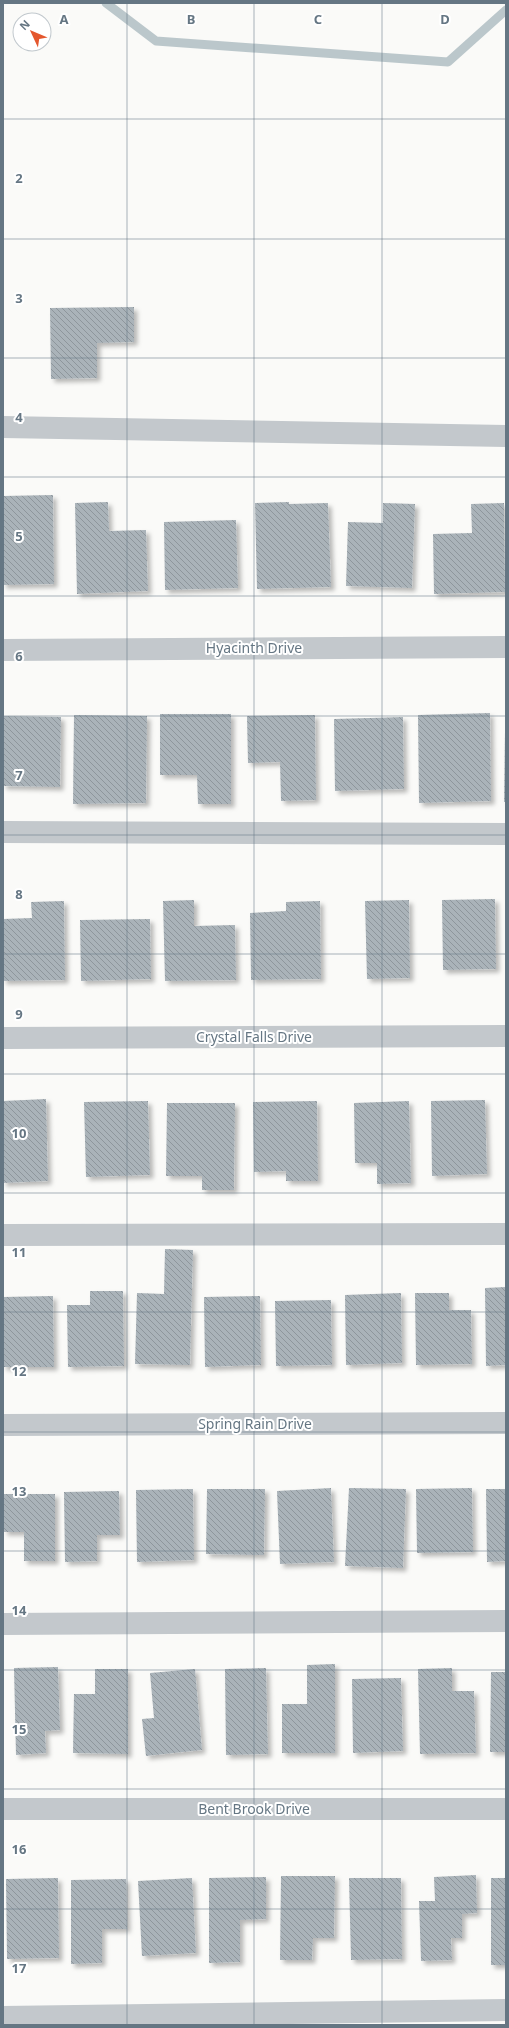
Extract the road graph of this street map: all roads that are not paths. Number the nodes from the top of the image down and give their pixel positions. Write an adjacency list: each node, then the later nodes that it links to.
1 (3, 427): 2 (street)
2 (506, 436)
3 (506, 647): 4 (street, Hyacinth Drive)
4 (3, 650)
5 (3, 832): 6 (street)
6 (506, 834)
7 (506, 1036): 8 (street, Crystal Falls Drive)
8 (3, 1038)
9 (3, 1234): 10 (street)
10 (506, 1234)
11 (506, 1423): 12 (street, Spring Rain Drive)
12 (3, 1425)
13 (506, 1621): 14 (street)
14 (3, 1624)
15 (3, 1809): 16 (street, Bent Brook Drive)
16 (506, 1809)
17 (506, 2010): 18 (street)
18 (3, 2017)

